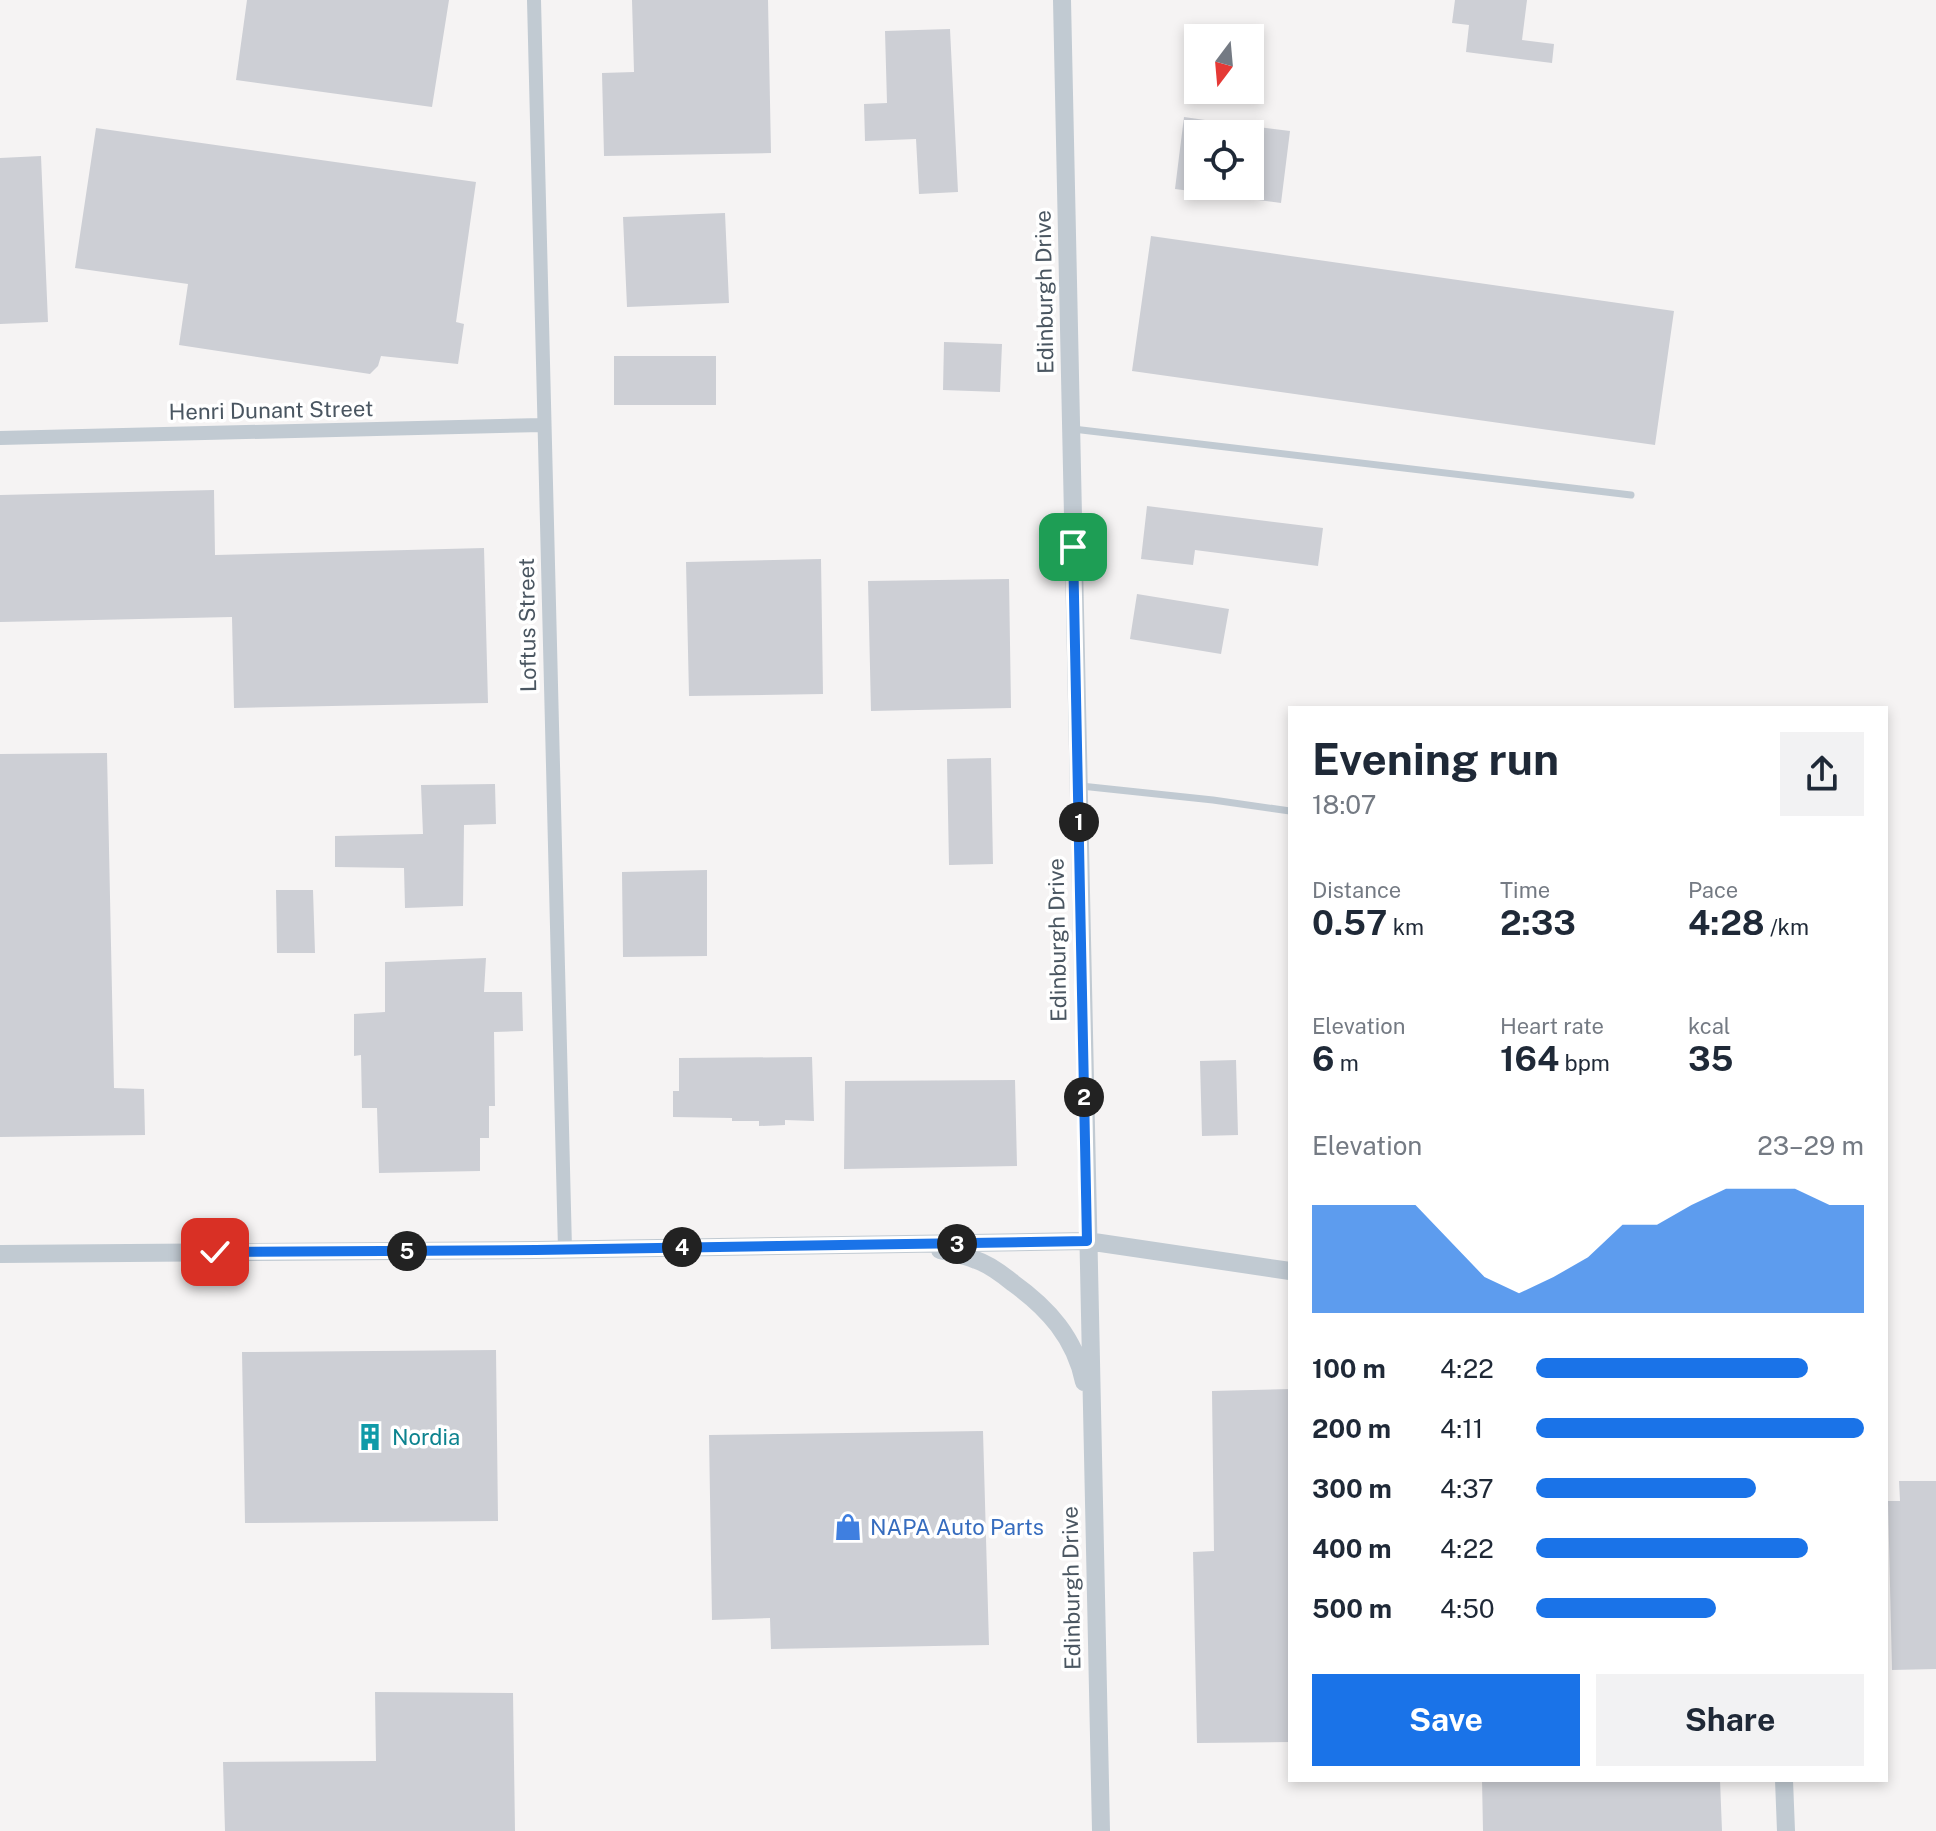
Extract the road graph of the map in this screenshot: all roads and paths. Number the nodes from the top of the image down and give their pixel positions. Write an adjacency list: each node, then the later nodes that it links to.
1 (534, 0): 3 (street, Loftus Street)
2 (1062, 0): 4 (street, Edinburgh Drive)
3 (542, 425): 5 (street, Henri Dunant Street); 11 (street, Loftus Street)
4 (1071, 428): 6 (lane); 7 (street, Edinburgh Drive)
5 (0, 438)
6 (1631, 495)
7 (1078, 785): 8 (lane); 9 (street, Edinburgh Drive)
8 (1288, 811)
9 (1087, 1241): 10 (street); 13 (street); 14 (street, Edinburgh Drive)
10 (918, 1244): 11 (street); 14 (street)
11 (565, 1249): 12 (street)
12 (0, 1254)
13 (1288, 1271)
14 (1091, 1416): 16 (street, Edinburgh Drive)
15 (1784, 1782): 17 (street)
16 (1101, 1831)
17 (1786, 1831)

